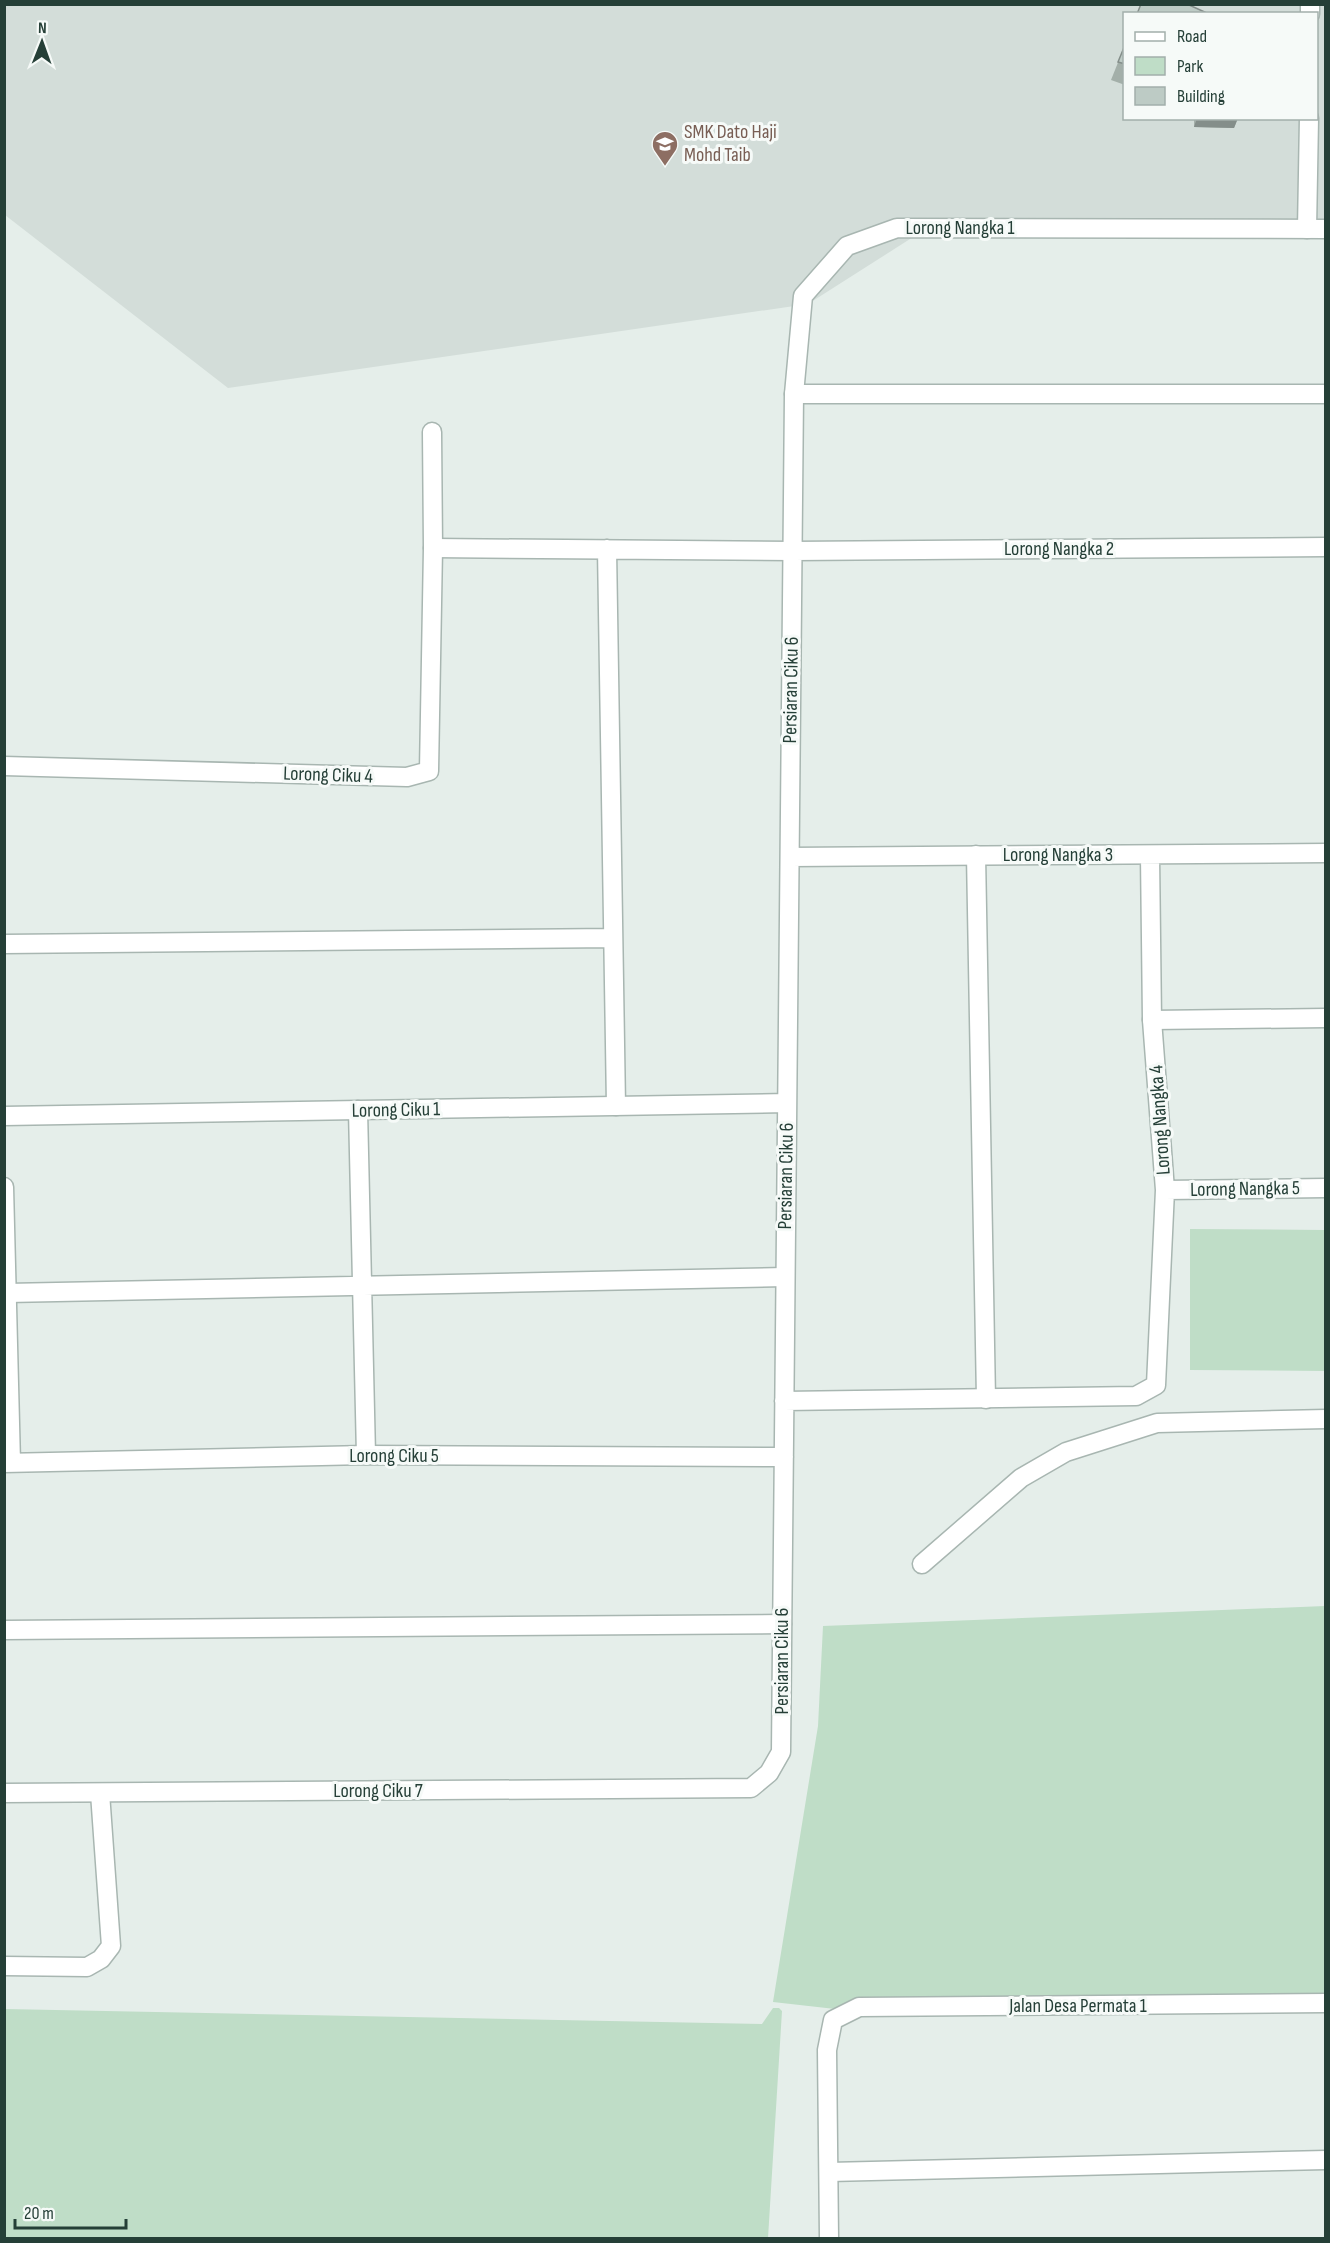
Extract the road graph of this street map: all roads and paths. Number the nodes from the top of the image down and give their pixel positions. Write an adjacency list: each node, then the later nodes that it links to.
1 (1309, 120): 2 (street)
2 (1307, 230): 3 (street, Lorong Nangka 1); 4 (street, Lorong Nangka 1)
3 (1326, 230)
4 (794, 394): 5 (street); 10 (street, Lorong Nangka 1)
5 (1326, 394)
6 (432, 432): 8 (street)
7 (1326, 547): 10 (street, Lorong Nangka 2)
8 (433, 548): 9 (street, Lorong Nangka 2); 11 (street, Lorong Ciku 4)
9 (607, 549): 10 (street, Lorong Nangka 2); 16 (street)
10 (793, 551): 15 (street, Persiaran Ciku 6)
11 (4, 766)
12 (1326, 853): 14 (street, Lorong Nangka 3)
13 (976, 855): 14 (street, Lorong Nangka 3); 15 (street, Lorong Nangka 3); 30 (street)
14 (1150, 856): 19 (street, Lorong Nangka 4)
15 (790, 857): 20 (street, Persiaran Ciku 6)
16 (613, 938): 17 (street); 21 (street)
17 (4, 944)
18 (1326, 1018): 19 (street)
19 (1152, 1020): 26 (street, Lorong Nangka 4)
20 (787, 1104): 21 (street, Lorong Ciku 1); 27 (street, Persiaran Ciku 6)
21 (616, 1106): 22 (street, Lorong Ciku 1)
22 (358, 1110): 23 (street, Lorong Ciku 1); 28 (street)
23 (4, 1116)
24 (4, 1187): 29 (street)
25 (1326, 1188): 26 (street, Lorong Nangka 5)
26 (1165, 1190): 30 (street, Lorong Nangka 4)
27 (785, 1277): 28 (street); 31 (street, Persiaran Ciku 6)
28 (363, 1286): 29 (street); 33 (street)
29 (7, 1293): 35 (street)
30 (986, 1399): 31 (street)
31 (784, 1401): 34 (street, Persiaran Ciku 6)
32 (1326, 1419): 36 (street)
33 (366, 1455): 34 (street, Lorong Ciku 5); 35 (street, Lorong Ciku 5)
34 (783, 1456): 37 (street, Persiaran Ciku 6)
35 (8, 1463)
36 (922, 1564)
37 (782, 1624): 38 (street); 39 (street, Persiaran Ciku 6)
38 (4, 1630)
39 (751, 1788): 41 (street, Lorong Ciku 7)
40 (4, 1793): 41 (street, Lorong Ciku 7)
41 (100, 1793): 42 (street)
42 (4, 1966)
43 (1326, 2004): 45 (street, Jalan Desa Permata 1)
44 (1326, 2160): 45 (street)
45 (829, 2172): 46 (street)
46 (829, 2238)

